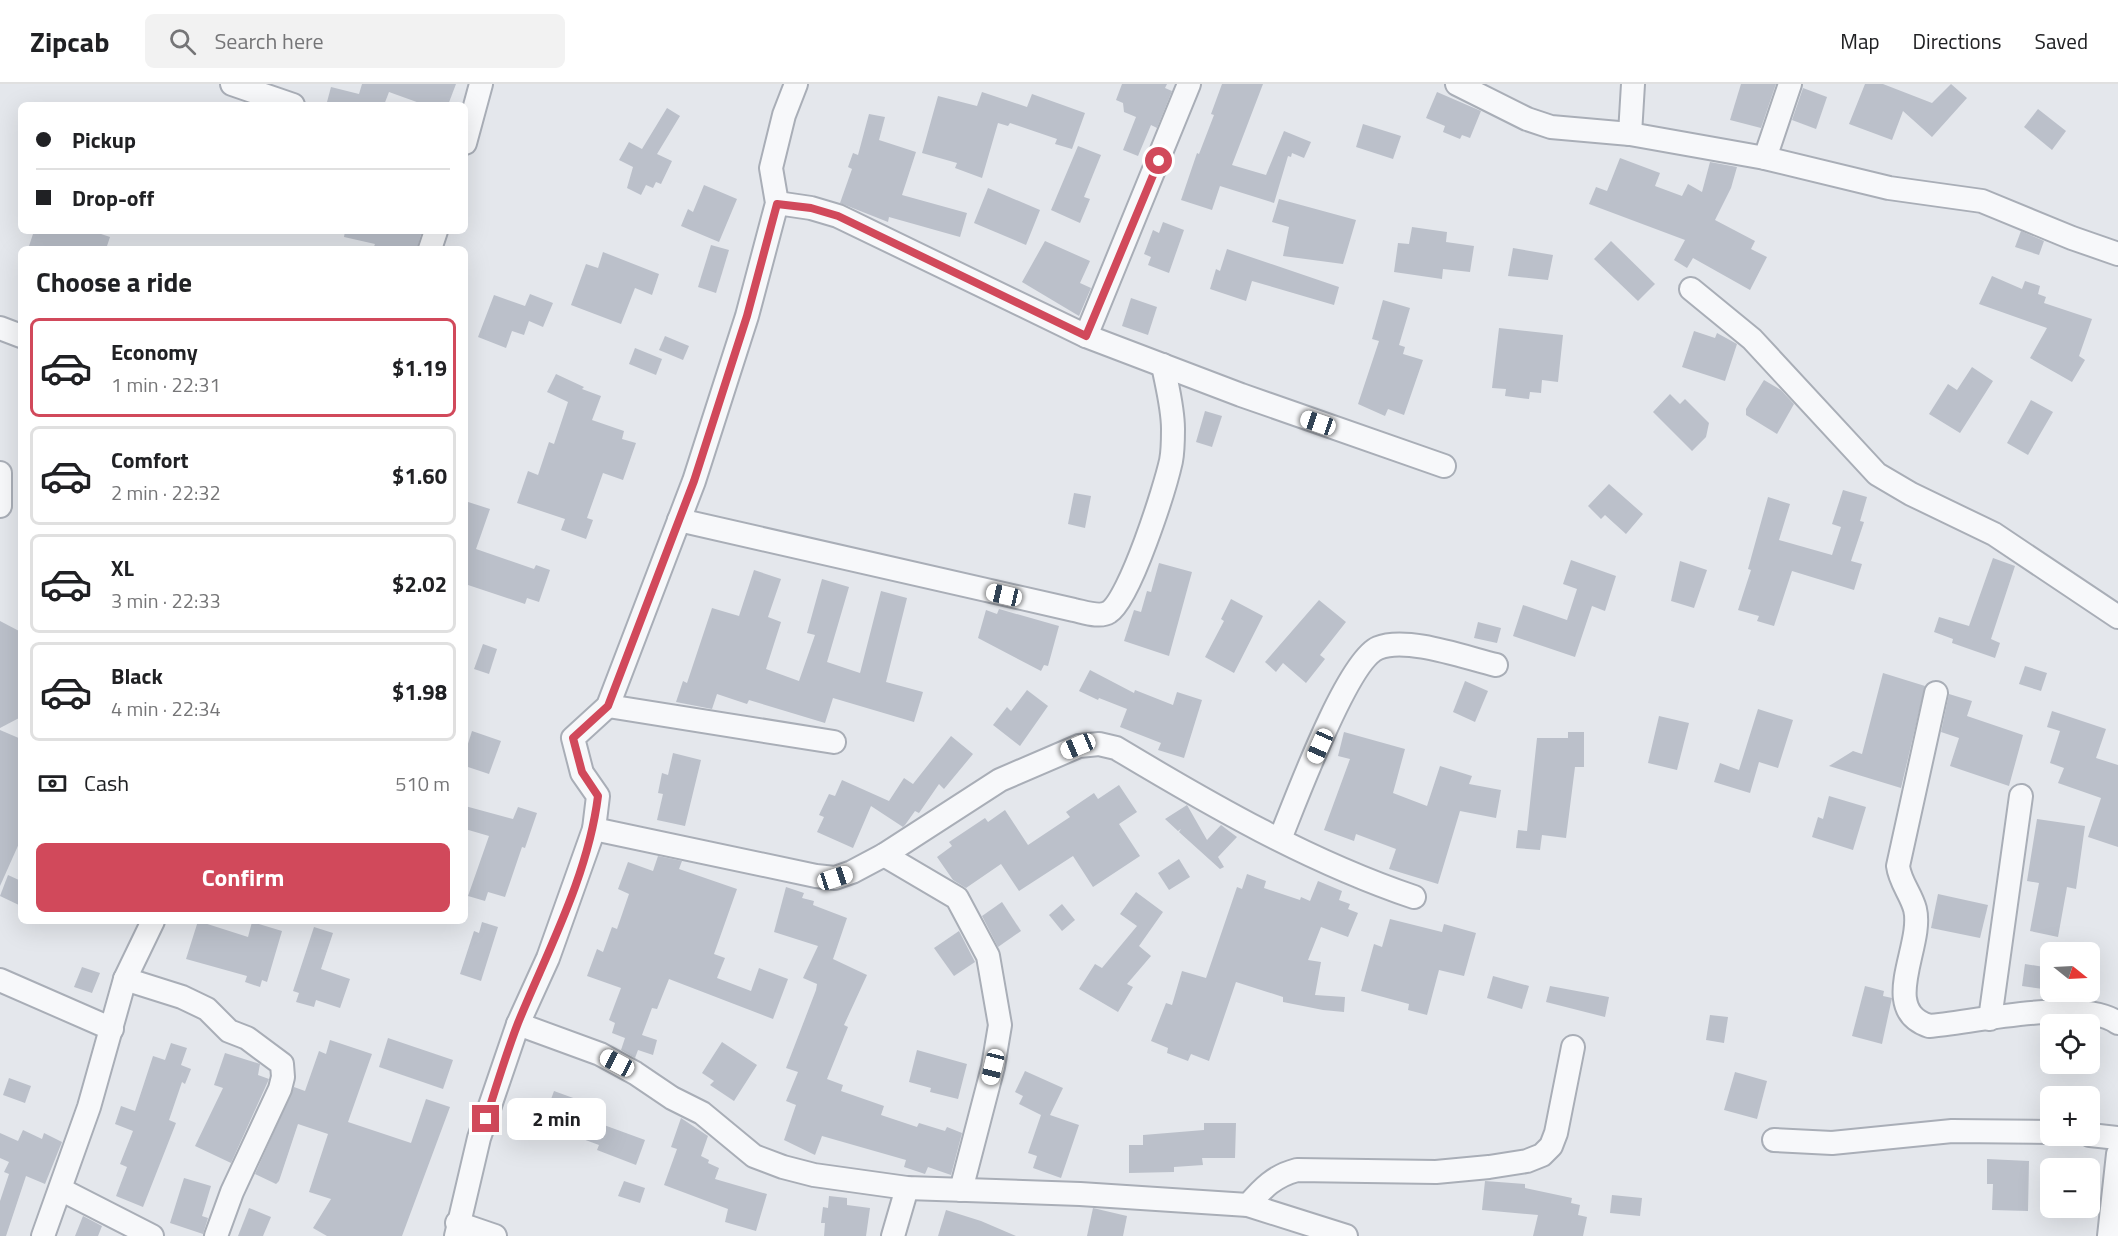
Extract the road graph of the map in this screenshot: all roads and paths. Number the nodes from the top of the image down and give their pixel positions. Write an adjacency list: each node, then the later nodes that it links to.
1 (232, 84): 8 (street)
2 (481, 84): 9 (street)
3 (796, 84): 12 (street)
4 (1189, 84): 17 (street)
5 (1457, 84): 10 (street)
6 (1633, 84): 10 (street)
7 (1790, 84): 11 (street)
8 (284, 102)
9 (468, 132)
10 (1630, 134): 11 (street)
11 (1765, 158): 13 (street)
12 (777, 204): 17 (street); 22 (street)
13 (2118, 254)
14 (1691, 289): 23 (street)
15 (0, 328): 16 (street)
16 (18, 335)
17 (1086, 336): 18 (street)
18 (1163, 365): 19 (street); 22 (street)
19 (1444, 466)
20 (0, 473): 21 (street)
21 (0, 506)
22 (679, 520): 26 (street)
23 (2118, 617)
24 (1496, 665): 30 (street)
25 (1936, 693): 36 (street)
26 (608, 706): 27 (street); 29 (street)
27 (834, 742)
28 (2021, 796): 36 (street)
29 (594, 829): 31 (street); 38 (street)
30 (1280, 838): 31 (street); 32 (street)
31 (884, 855): 48 (street)
32 (1414, 897)
33 (152, 924): 34 (street)
34 (125, 979): 39 (street); 53 (street)
35 (0, 980): 39 (street)
36 (1990, 1019): 37 (street)
37 (2118, 1023)
38 (518, 1024): 46 (street); 50 (street)
39 (112, 1029): 47 (street)
40 (1573, 1047): 49 (street)
41 (2040, 1131): 44 (street)
42 (2100, 1136): 43 (street)
43 (2118, 1138)
44 (1773, 1140)
45 (2118, 1154): 57 (street)
46 (907, 1188): 48 (street); 55 (street)
47 (62, 1190): 51 (street); 52 (street)
48 (961, 1190): 49 (street)
49 (1248, 1205): 56 (street)
50 (456, 1229): 54 (street)
51 (43, 1236)
52 (152, 1236)
53 (216, 1236)
54 (495, 1236)
55 (893, 1236)
56 (1346, 1236)
57 (2109, 1236)

